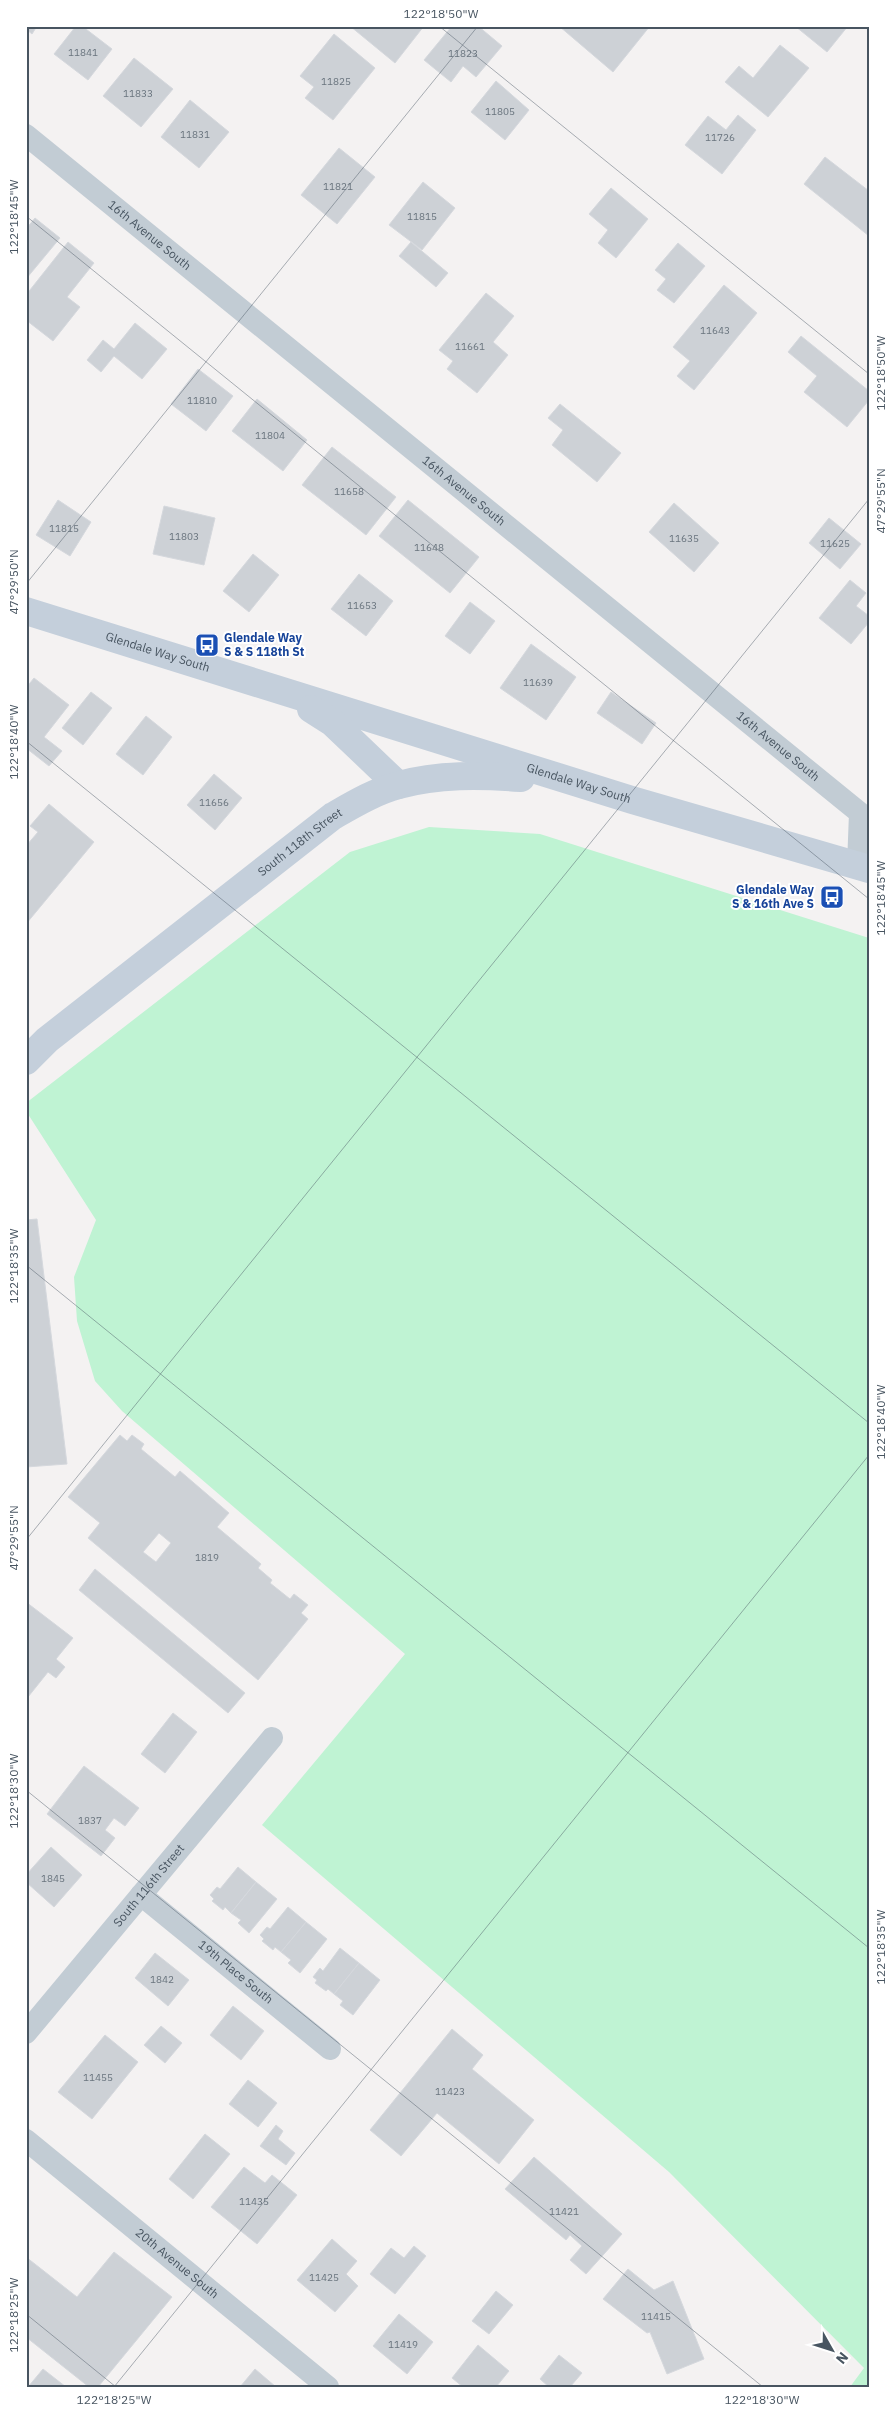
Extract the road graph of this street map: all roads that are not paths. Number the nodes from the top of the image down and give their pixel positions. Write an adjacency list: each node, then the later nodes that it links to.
1 (26, 135): 6 (street, 16th Avenue South)
2 (26, 611): 3 (street, Glendale Way South)
3 (288, 695): 4 (street, Glendale Way South); 5 (street, Glendale Way South)
4 (398, 785): 5 (street, South 118th Street); 7 (street, South 118th Street)
5 (632, 800): 6 (street, Glendale Way South)
6 (863, 867)
7 (26, 1060)
8 (272, 1738): 9 (street, South 116th Street)
9 (141, 1895): 10 (street, South 116th Street); 11 (street, 19th Place South)
10 (26, 2033)
11 (330, 2049)
12 (26, 2140): 13 (street, 20th Avenue South)
13 (328, 2387)

